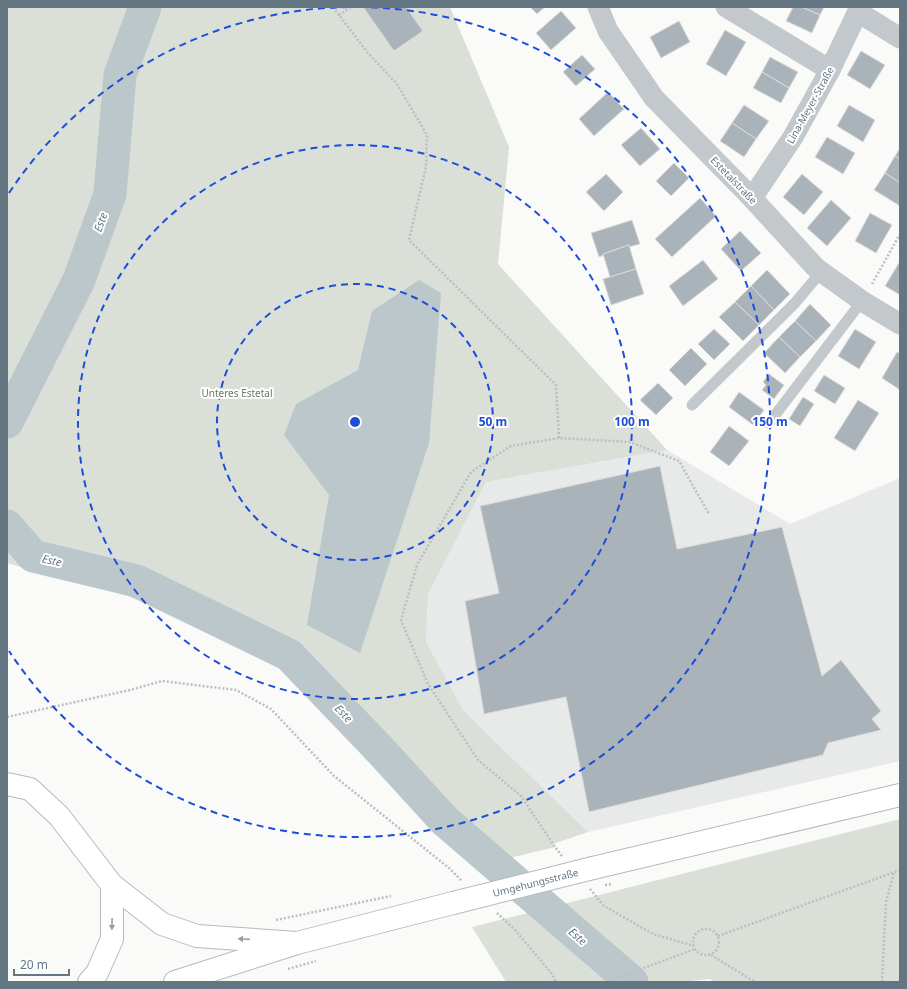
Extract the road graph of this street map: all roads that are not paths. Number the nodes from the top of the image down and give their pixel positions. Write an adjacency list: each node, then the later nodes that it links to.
1 (598, 7): 6 (street, Estetalstraße)
2 (726, 7): 5 (street)
3 (859, 10): 4 (street); 5 (street, Lina-Meyer-Straße)
4 (900, 38)
5 (830, 70): 6 (street, Lina-Meyer-Straße)
6 (752, 198): 7 (street, Estetalstraße)
7 (821, 272): 8 (street, Estetalstraße); 10 (lane)
8 (862, 301): 9 (street, Estetalstraße); 11 (lane)
9 (900, 324)
10 (692, 405)
11 (769, 423)
12 (7, 784): 14 (main road)
13 (900, 795): 15 (main road, Umgehungsstraße, bridge)
14 (112, 885): 15 (main road, one-way to 14); 16 (main road, one-way to 16)
15 (297, 943): 17 (main road, Umgehungsstraße)
16 (89, 982)
17 (175, 982)

